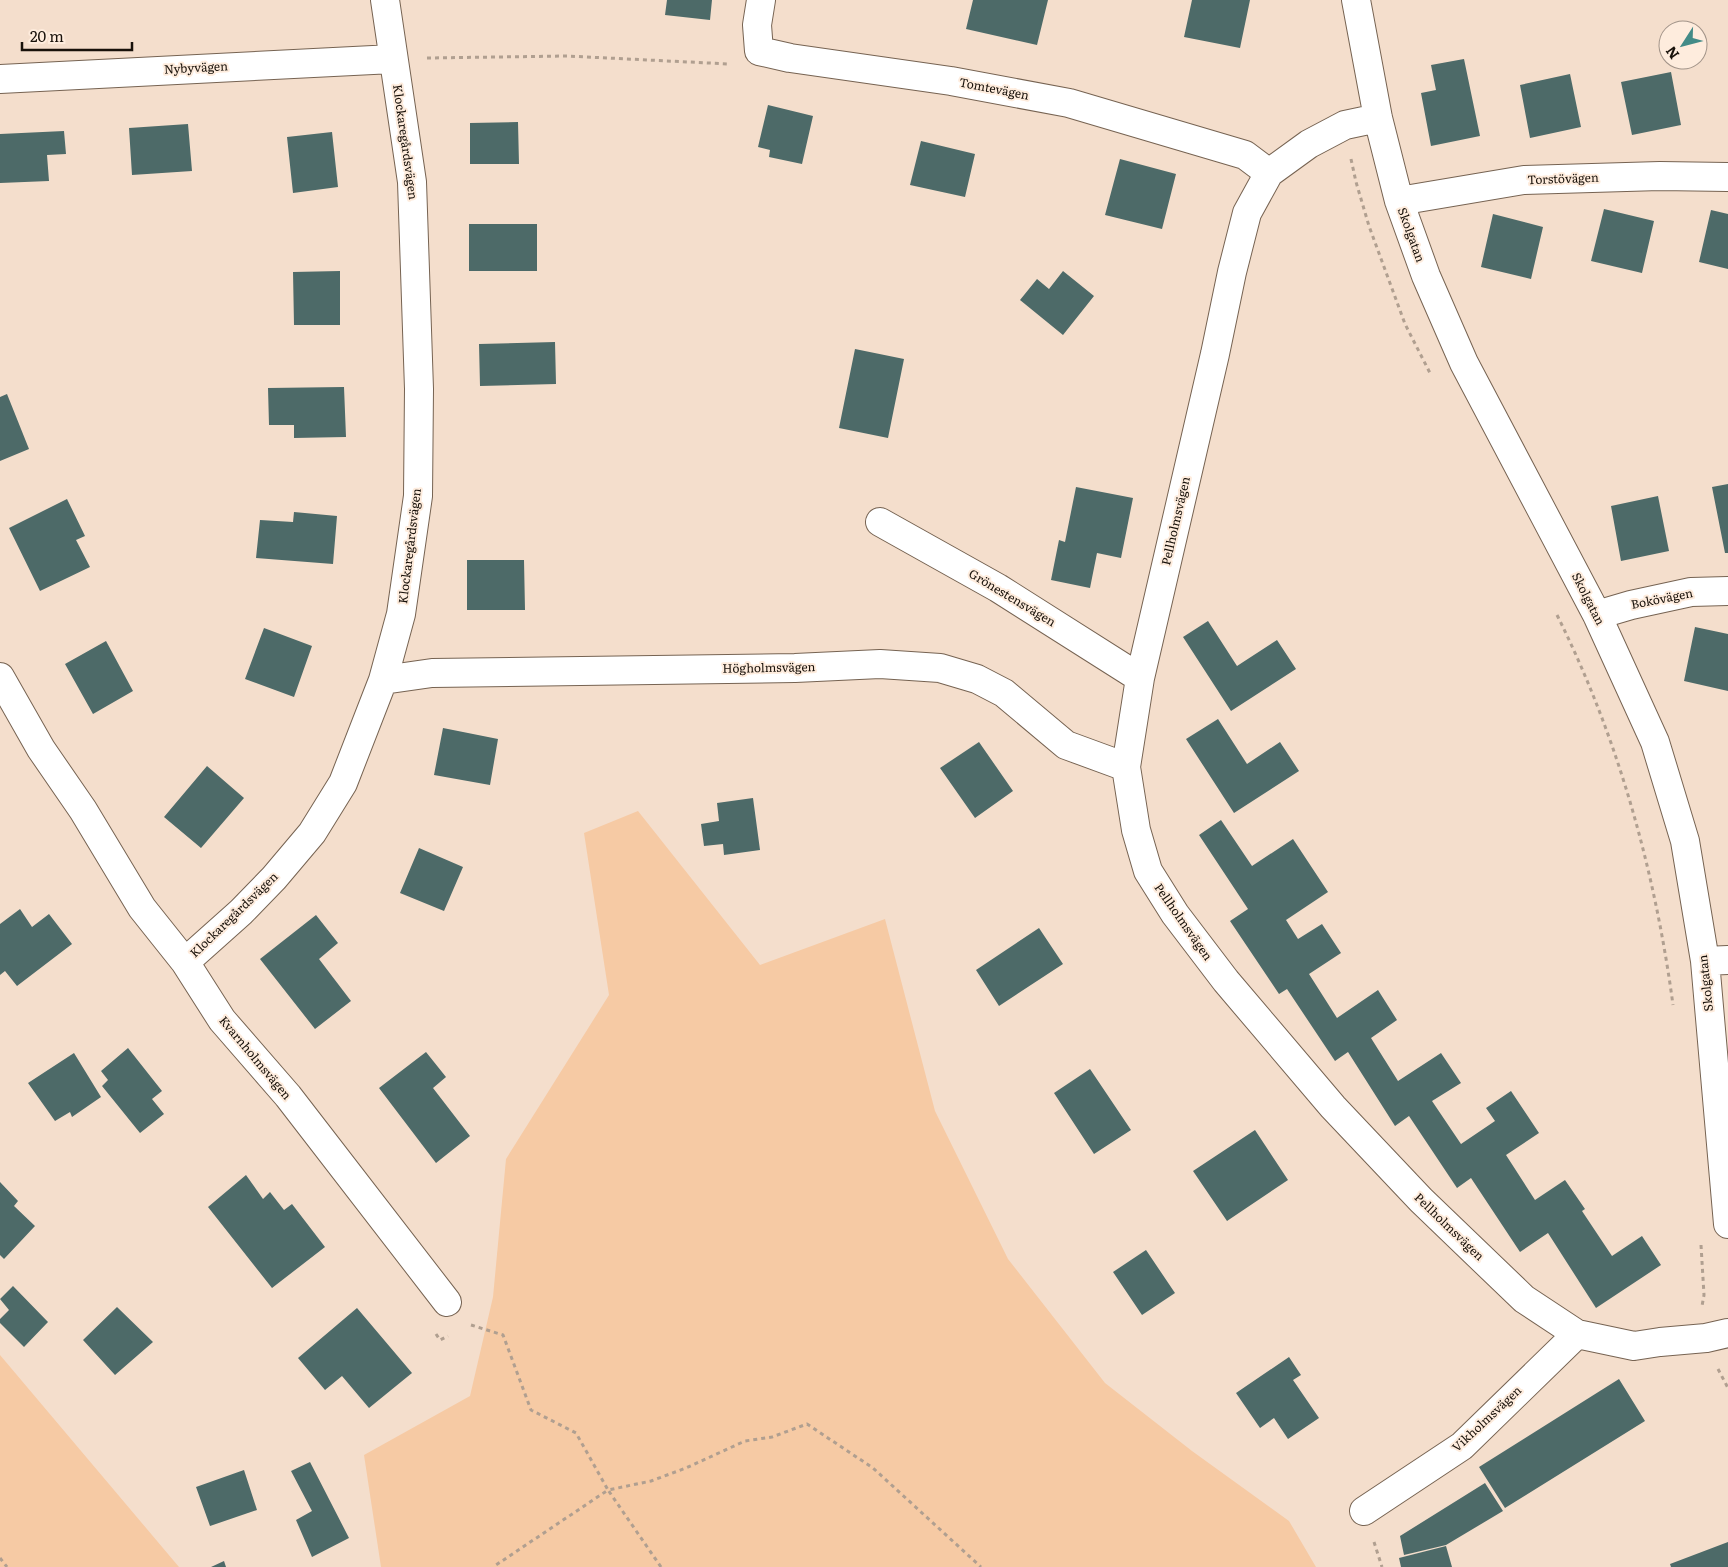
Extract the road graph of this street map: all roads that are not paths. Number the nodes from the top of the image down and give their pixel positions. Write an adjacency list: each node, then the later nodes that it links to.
1 (385, 0): 4 (street, Klockaregårdsvägen)
2 (761, 0): 7 (street, Tomtevägen)
3 (1356, 0): 6 (street, Skolgatan)
4 (393, 59): 5 (street, Nybyvägen); 15 (street, Klockaregårdsvägen)
5 (0, 79)
6 (1378, 118): 7 (street, Pellholmsvägen); 9 (street, Skolgatan)
7 (1269, 173): 14 (street, Pellholmsvägen)
8 (1728, 177): 9 (street, Torstövägen)
9 (1399, 201): 12 (street, Skolgatan)
10 (880, 522): 14 (street, Grönestensvägen)
11 (1728, 591): 12 (street, Bokövägen)
12 (1597, 615): 17 (street, Skolgatan)
13 (0, 677): 18 (street, Kvarnholmsvägen)
14 (1140, 678): 16 (street, Pellholmsvägen)
15 (383, 680): 16 (street, Högholmsvägen); 18 (street, Klockaregårdsvägen)
16 (1126, 767): 21 (street, Pellholmsvägen)
17 (1717, 960): 19 (street, Skolgatan)
18 (185, 962): 20 (street, Kvarnholmsvägen)
19 (1728, 1224)
20 (447, 1302)
21 (1577, 1334): 22 (street, Pellholmsvägen); 23 (street, Vikholmsvägen)
22 (1717, 1335)
23 (1364, 1511)

